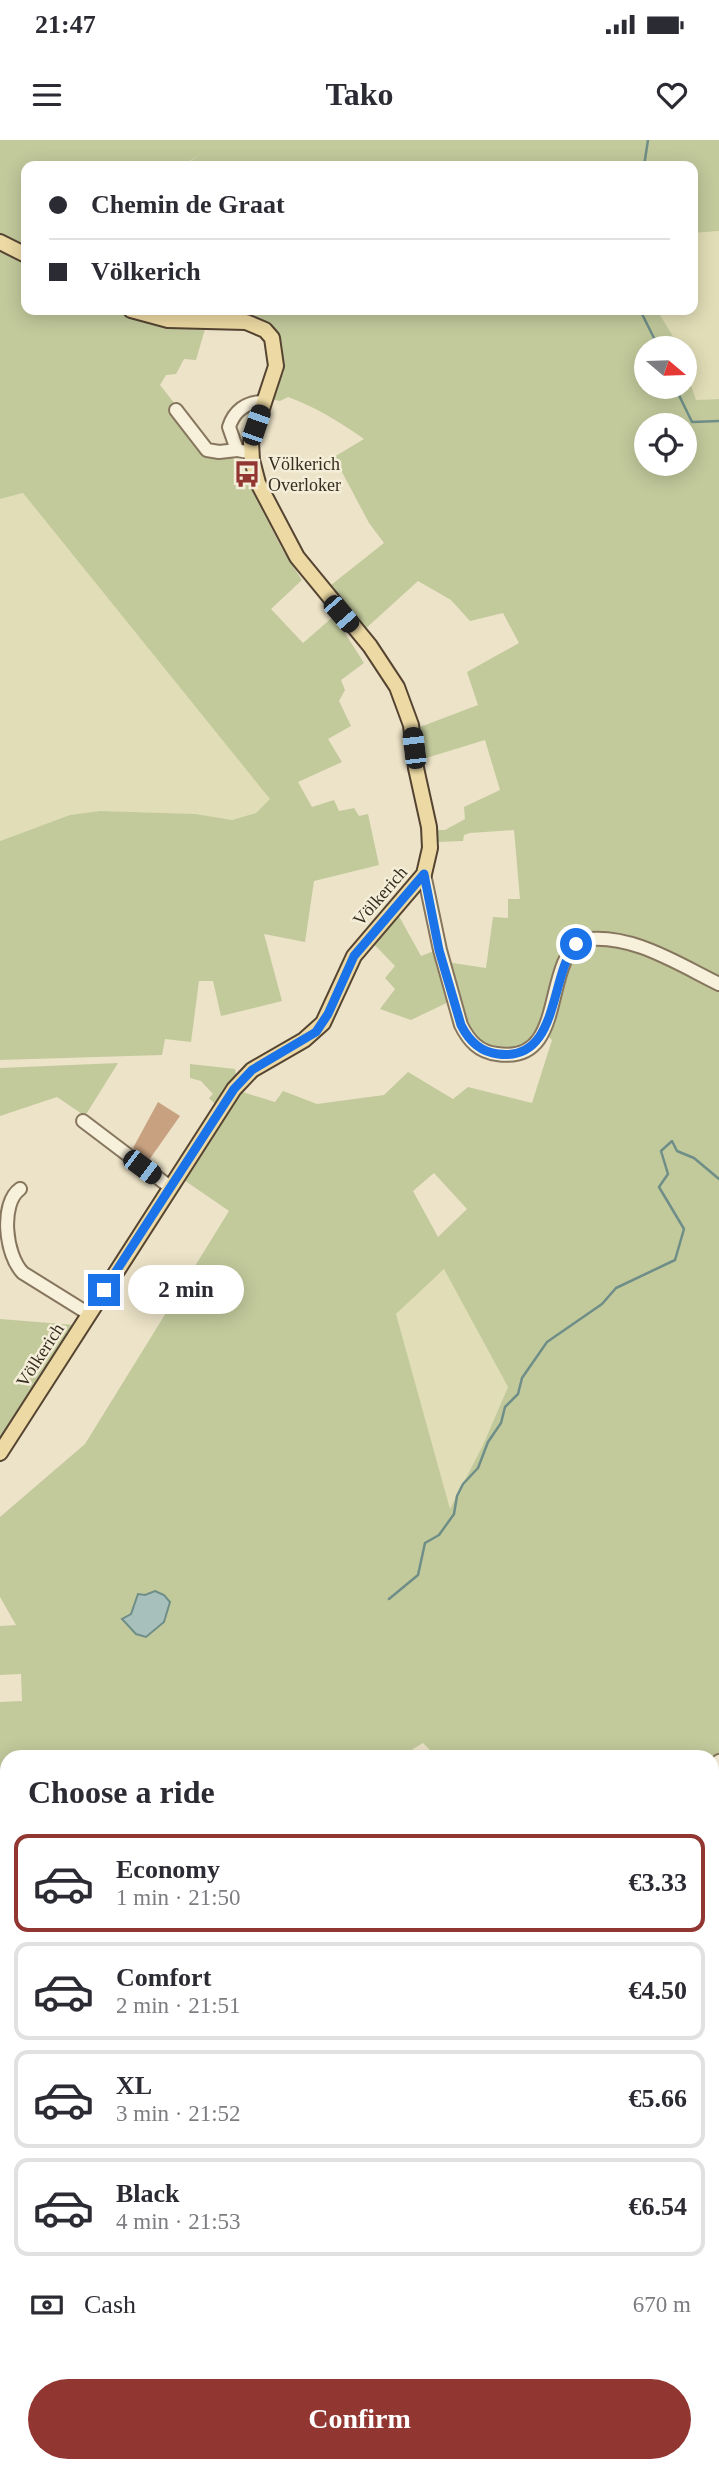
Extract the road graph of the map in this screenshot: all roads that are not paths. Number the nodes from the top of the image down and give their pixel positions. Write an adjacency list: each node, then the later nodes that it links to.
1 (0, 242): 2 (main road)
2 (21, 252)
3 (150, 315): 4 (main road, Völkerich)
4 (263, 402): 6 (main road, Völkerich); 6 (street, Völkerich)
5 (176, 410): 6 (street)
6 (244, 452): 7 (main road, Völkerich)
7 (424, 874): 8 (street); 10 (main road, Völkerich)
8 (719, 984)
9 (83, 1121): 10 (street)
10 (170, 1187): 12 (main road, Völkerich)
11 (20, 1189): 12 (street, Völkerich)
12 (89, 1314): 13 (main road, Völkerich)
13 (0, 1453)

